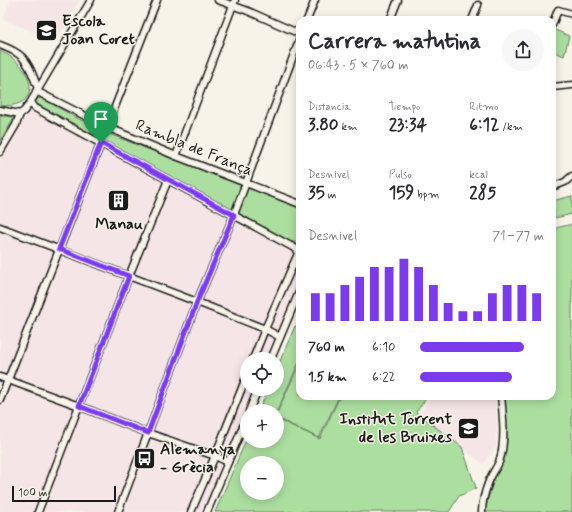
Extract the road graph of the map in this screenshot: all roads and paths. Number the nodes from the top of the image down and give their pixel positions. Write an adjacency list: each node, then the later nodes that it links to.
1 (91, 0): 18 (street)
2 (157, 0): 22 (street)
3 (218, 0): 6 (street)
4 (315, 0): 9 (street)
5 (398, 0): 10 (street)
6 (234, 3): 13 (street); 25 (street)
7 (478, 5): 11 (street)
8 (572, 14): 12 (street)
9 (309, 16)
10 (392, 16)
11 (474, 16)
12 (556, 16)
13 (296, 32)
14 (0, 44): 18 (street)
15 (296, 49): 28 (street)
16 (572, 85): 17 (street)
17 (556, 87)
18 (37, 90): 19 (street); 22 (street, Rambla de França)
19 (30, 103): 21 (street); 23 (street, Rambla de França)
20 (0, 110): 21 (street)
21 (20, 114): 24 (street)
22 (107, 127): 25 (street, Rambla de França)
23 (101, 143): 27 (street, Rambla de França); 34 (street)
24 (0, 152)
25 (176, 156): 28 (street, Rambla de França)
26 (572, 176): 29 (street)
27 (168, 180): 31 (street, Rambla de França); 36 (street)
28 (246, 183): 30 (street, Rambla de França); 31 (street)
29 (556, 185)
30 (296, 202)
31 (234, 215): 33 (street, Rambla de França); 38 (street)
32 (0, 227): 34 (street)
33 (296, 248)
34 (59, 249): 36 (street); 44 (street)
35 (296, 259): 39 (street)
36 (129, 276): 38 (street); 48 (street)
37 (296, 299): 40 (street)
38 (197, 302): 39 (street); 49 (street)
39 (265, 329): 40 (street); 41 (street)
40 (280, 337): 42 (street)
41 (256, 352)
42 (274, 352)
43 (0, 377): 44 (street)
44 (8, 380): 46 (street); 48 (street)
45 (240, 393): 51 (street)
46 (0, 400)
47 (501, 400): 57 (street)
48 (79, 406): 49 (street); 53 (street)
49 (148, 433): 51 (street); 54 (street)
50 (240, 434): 52 (street)
51 (216, 456): 52 (street); 55 (street)
52 (228, 462): 56 (street)
53 (38, 512)
54 (118, 512)
55 (191, 512)
56 (207, 512)
57 (482, 512)

